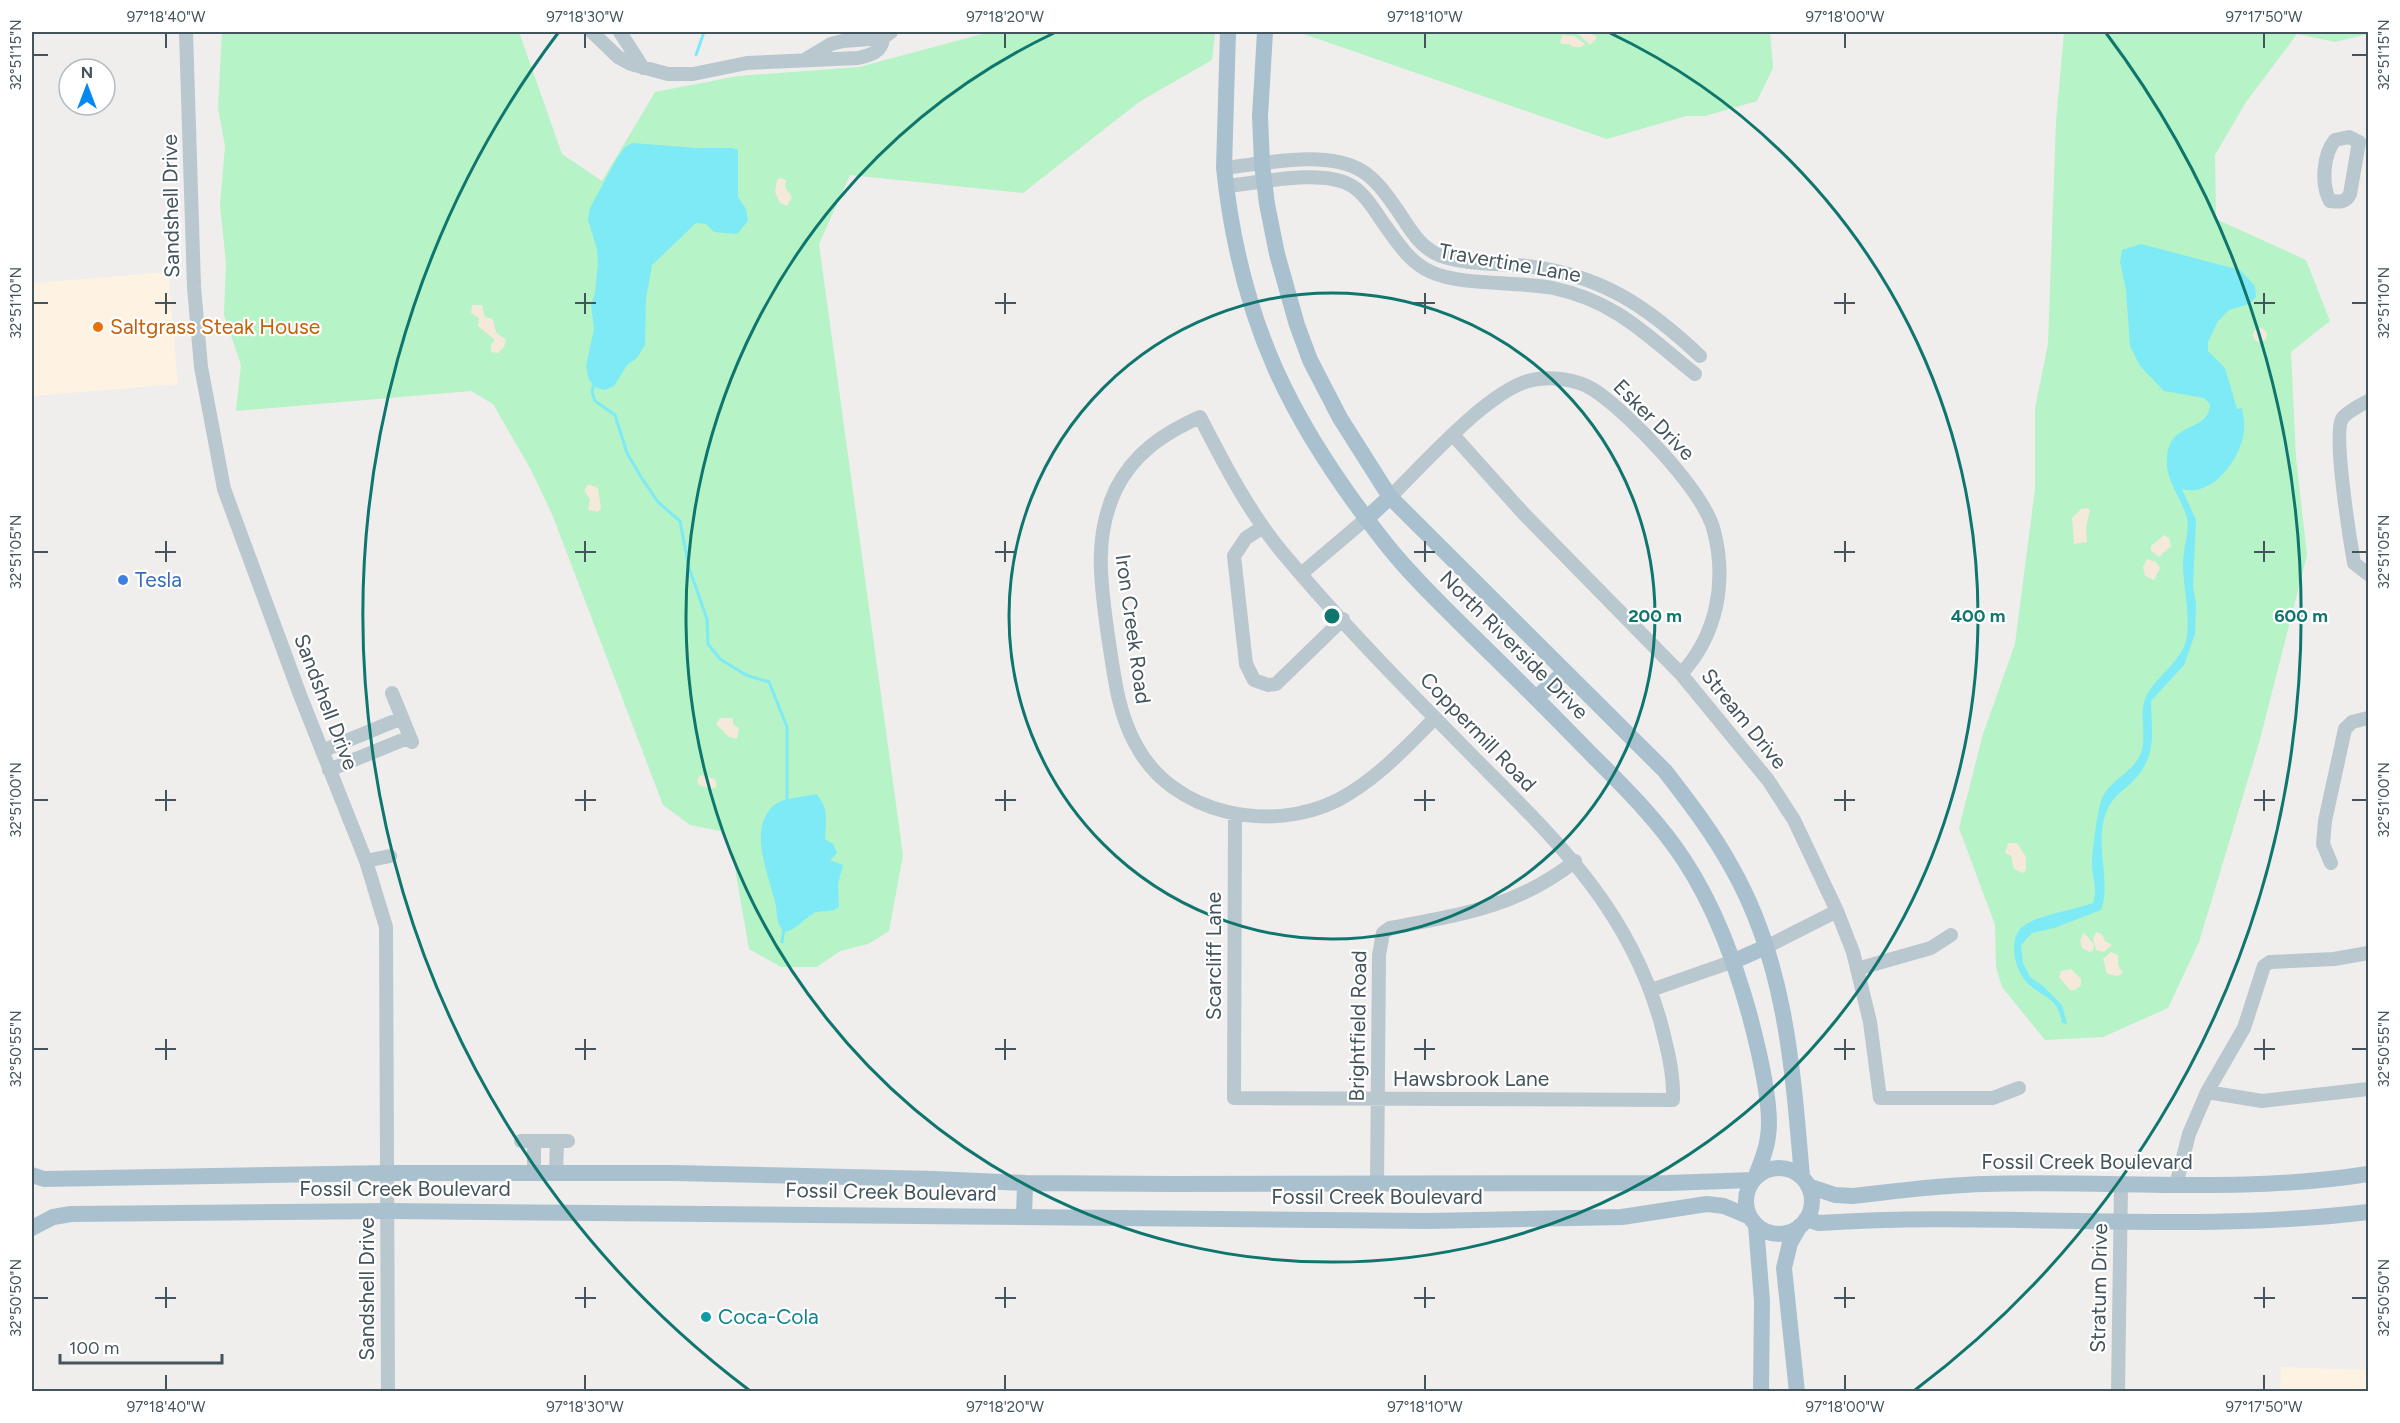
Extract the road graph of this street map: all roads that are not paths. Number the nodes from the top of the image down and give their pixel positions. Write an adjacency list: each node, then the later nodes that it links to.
1 (186, 32): 31 (street, Sandshell Drive)
2 (592, 32): 8 (street)
3 (620, 32): 8 (street)
4 (1228, 32): 10 (main road, North Riverside Drive)
5 (1265, 32): 9 (main road, North Riverside Drive)
6 (887, 35): 7 (street); 7 (street)
7 (806, 59): 8 (street)
8 (643, 68)
9 (1262, 164): 10 (street, Travertine Lane); 11 (main road, North Riverside Drive); 13 (street, Travertine Lane)
10 (1224, 168): 12 (main road, North Riverside Drive)
11 (1264, 183): 12 (street, Travertine Lane); 14 (street, Travertine Lane); 18 (main road, North Riverside Drive)
12 (1226, 186): 19 (main road, North Riverside Drive)
13 (1700, 356)
14 (1695, 374)
15 (2368, 401): 22 (street)
16 (1200, 417): 20 (street, Coppermill Road); 33 (street, Iron Creek Road)
17 (1454, 436): 18 (street, Esker Drive); 25 (street, Stream Drive); 25 (street, Esker Drive)
18 (1390, 497): 19 (main road); 24 (main road, North Riverside Drive)
19 (1367, 518): 21 (street); 27 (main road, North Riverside Drive)
20 (1263, 527): 21 (street, Coppermill Road); 23 (street)
21 (1301, 574): 23 (street, Coppermill Road)
22 (2368, 574)
23 (1343, 619): 29 (street, Coppermill Road)
24 (1564, 673): 27 (main road); 40 (main road, North Riverside Drive)
25 (1681, 674): 38 (street, Stream Drive)
26 (393, 693): 28 (street)
27 (1536, 698): 42 (main road, North Riverside Drive)
28 (402, 718): 31 (street); 32 (street)
29 (1435, 718): 33 (street, Iron Creek Road); 36 (street, Coppermill Road)
30 (2368, 718): 37 (street)
31 (322, 751): 32 (street, Sandshell Drive)
32 (329, 770): 35 (street, Sandshell Drive)
33 (1235, 813): 48 (street, Scarcliff Lane)
34 (390, 856): 35 (street)
35 (366, 861): 51 (street, Sandshell Drive)
36 (1575, 861): 44 (street, Coppermill Road); 49 (street, Brightfield Road)
37 (2331, 863)
38 (1837, 910): 40 (street); 43 (street, Stream Drive)
39 (1951, 935): 43 (street)
40 (1766, 947): 42 (main road); 57 (main road, North Riverside Drive)
41 (2368, 953): 47 (street)
42 (1734, 960): 44 (street); 56 (main road, North Riverside Drive)
43 (1857, 969): 45 (street, Stream Drive)
44 (1651, 990): 50 (street, Coppermill Road)
45 (2019, 1088)
46 (2368, 1089): 47 (street)
47 (2207, 1092): 60 (street)
48 (1234, 1098): 49 (street, Hawsbrook Lane)
49 (1378, 1100): 50 (street, Hawsbrook Lane); 59 (street, Brightfield Road)
50 (1672, 1100)
51 (389, 1173): 52 (main road, Fossil Creek Boulevard); 55 (main road, Fossil Creek Boulevard); 62 (street, Sandshell Drive)
52 (534, 1174): 53 (main road, Fossil Creek Boulevard); 53 (street)
53 (556, 1174): 58 (main road, Fossil Creek Boulevard)
54 (2368, 1174): 60 (main road, Fossil Creek Boulevard)
55 (32, 1175)
56 (1755, 1178): 57 (main road); 59 (main road, Fossil Creek Boulevard); 66 (main road)
57 (1805, 1182): 61 (main road, Fossil Creek Boulevard); 67 (main road)
58 (1025, 1183): 59 (main road, Fossil Creek Boulevard); 64 (main road)
59 (1377, 1184)
60 (2176, 1185): 61 (main road, Fossil Creek Boulevard)
61 (2121, 1186): 65 (street, Stratum Drive)
62 (388, 1211): 64 (main road, Fossil Creek Boulevard); 68 (main road, Fossil Creek Boulevard); 69 (street, Sandshell Drive)
63 (2368, 1212): 65 (main road)
64 (1024, 1216): 66 (main road, Fossil Creek Boulevard)
65 (2121, 1220): 67 (main road); 72 (street, Stratum Drive)
66 (1753, 1221): 67 (main road); 70 (main road)
67 (1804, 1222): 71 (main road)
68 (32, 1228)
69 (388, 1392)
70 (1761, 1392)
71 (1797, 1392)
72 (2118, 1392)

